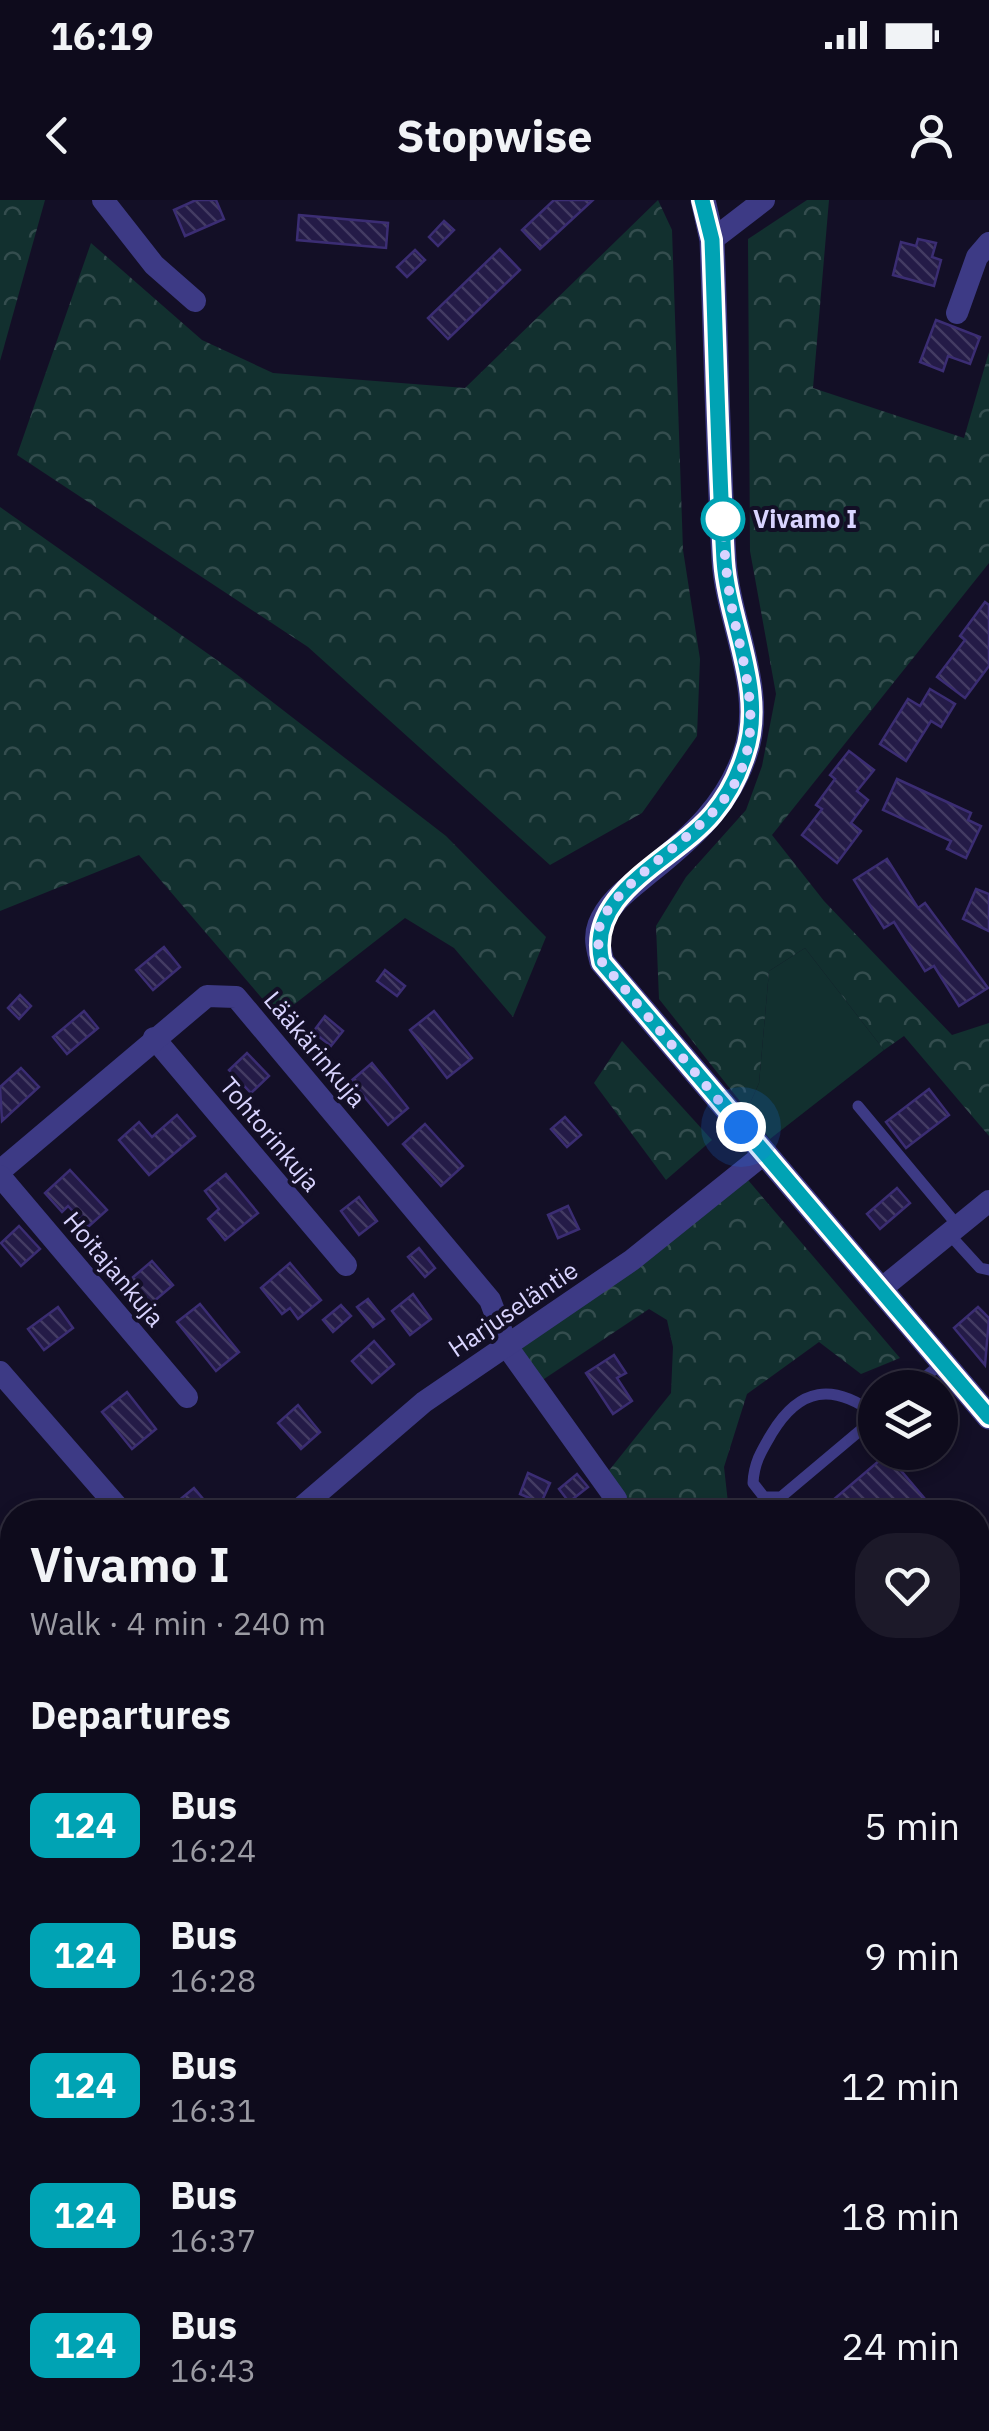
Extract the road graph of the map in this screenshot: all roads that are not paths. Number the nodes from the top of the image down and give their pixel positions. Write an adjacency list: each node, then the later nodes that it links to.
1 (103, 200): 6 (street)
2 (702, 200): 4 (street)
3 (764, 200): 4 (street)
4 (712, 240): 10 (street)
5 (989, 243): 7 (street)
6 (195, 301)
7 (957, 313)
8 (154, 1038): 11 (street, Lääkärinkuja); 14 (street, Tohtorinkuja); 17 (street, Lääkärinkuja)
9 (858, 1106): 13 (lane)
10 (764, 1154): 16 (street); 17 (street, Harjuseläntie)
11 (0, 1174): 21 (street, Hoitajankuja)
12 (989, 1201): 13 (street)
13 (953, 1230): 15 (lane); 16 (street)
14 (346, 1264)
15 (989, 1270)
16 (881, 1288): 18 (street)
17 (508, 1348): 25 (street, Harjuseläntie); 26 (street, Lääkärinkuja)
18 (943, 1362): 19 (lane); 23 (street)
19 (933, 1370)
20 (0, 1372): 24 (street)
21 (187, 1397)
22 (875, 1416): 22 (lane)
23 (989, 1417)
24 (112, 1500)
25 (310, 1500)
26 (616, 1500)

